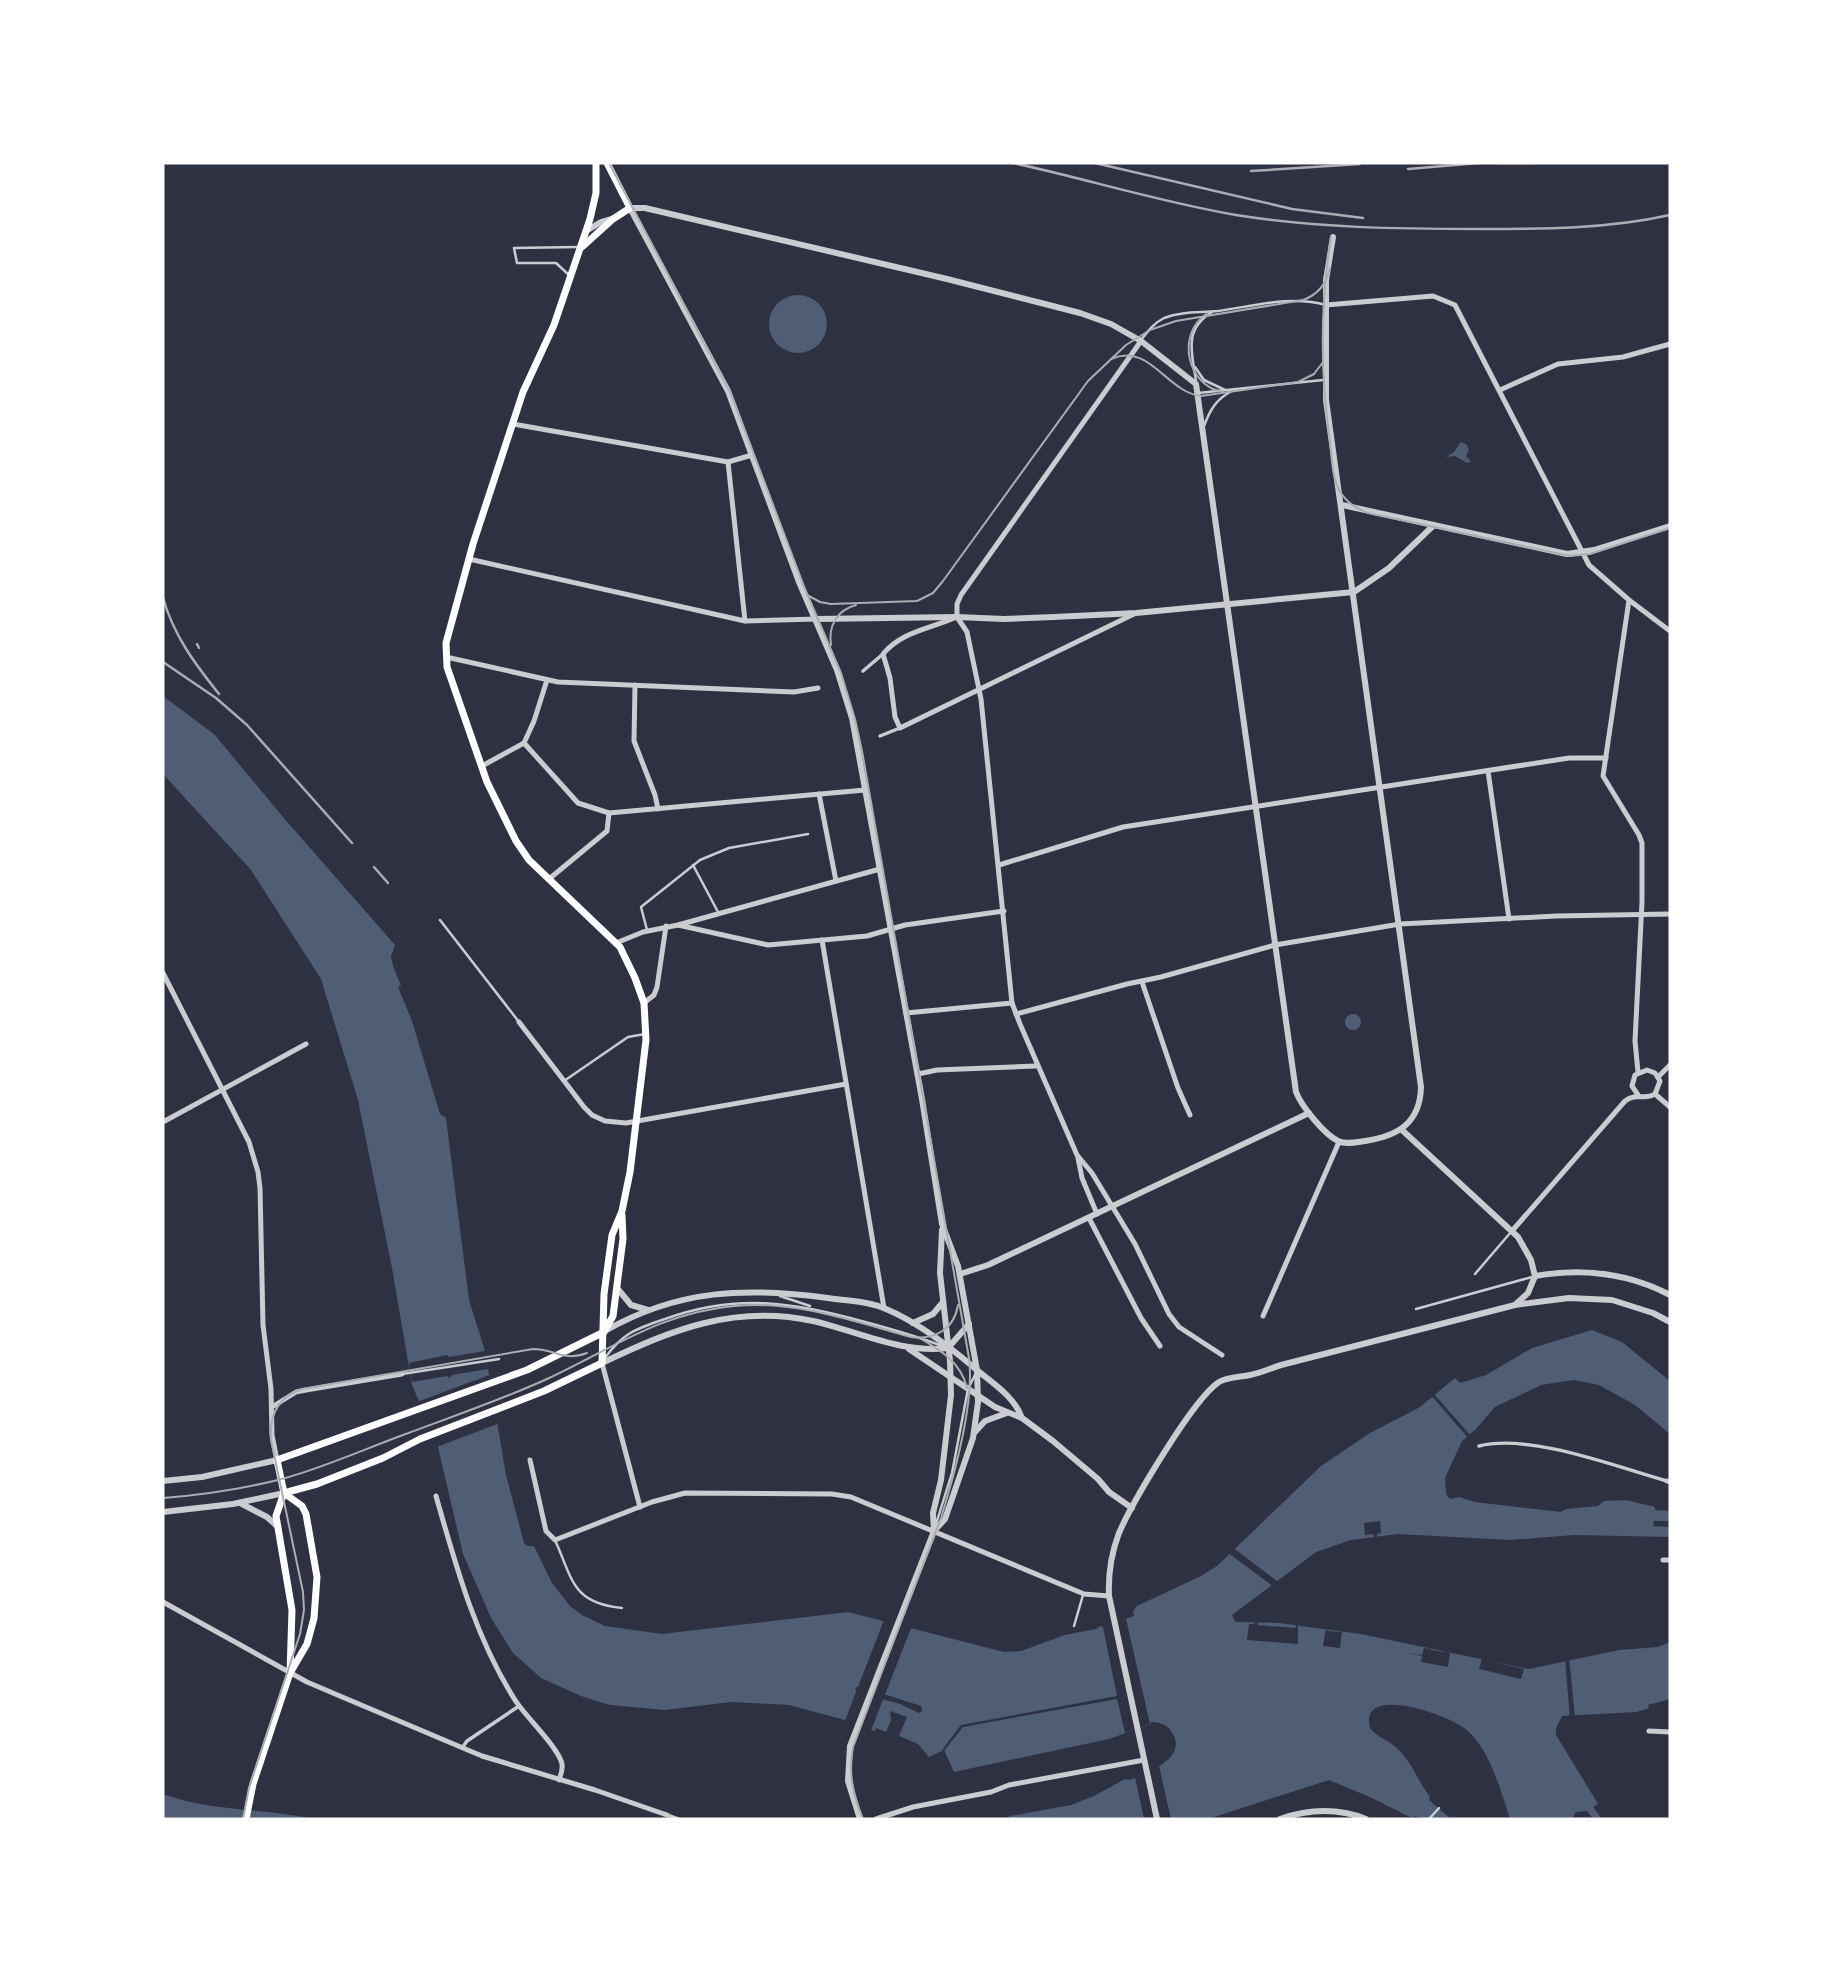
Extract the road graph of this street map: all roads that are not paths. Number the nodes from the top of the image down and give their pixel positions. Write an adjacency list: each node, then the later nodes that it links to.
1 (596, 163): 5 (main road)
2 (607, 163): 3 (main road)
3 (631, 208): 4 (main road); 11 (street); 22 (street)
4 (613, 219): 5 (street); 7 (main road)
5 (586, 231): 7 (main road)
6 (1333, 237): 9 (street)
7 (581, 247): 8 (main road); 8 (lane)
8 (571, 277): 20 (main road)
9 (1326, 305): 10 (lane); 14 (street); 18 (street)
10 (1215, 311): 11 (lane); 13 (lane)
11 (1140, 341): 15 (street); 33 (street)
12 (1670, 344): 18 (street)
13 (1194, 364): 15 (lane); 16 (lane)
14 (1325, 380): 17 (lane); 24 (street)
15 (1196, 384): 19 (street)
16 (1227, 390): 17 (lane); 19 (lane)
17 (1235, 390): 21 (lane)
18 (1500, 390): 27 (street)
19 (1198, 393): 21 (street)
20 (513, 424): 23 (street); 28 (main road)
21 (1203, 429): 31 (street)
22 (752, 455): 23 (street); 34 (street)
23 (728, 462): 35 (street)
24 (1342, 505): 25 (street); 29 (street)
25 (1434, 525): 27 (street); 29 (street)
26 (1670, 526): 27 (street)
27 (1583, 552): 30 (street)
28 (469, 559): 35 (street); 38 (main road)
29 (1354, 592): 31 (street); 50 (street)
30 (1629, 600): 36 (street); 47 (street)
31 (1227, 603): 32 (street); 53 (street)
32 (1136, 612): 33 (street); 43 (street)
33 (957, 617): 34 (street); 37 (street); 43 (street)
34 (816, 619): 35 (street); 51 (street)
35 (745, 621)
36 (1670, 631)
37 (883, 654): 39 (street); 44 (street)
38 (445, 657): 40 (street); 48 (main road)
39 (863, 671)
40 (547, 680): 41 (street); 46 (street)
41 (635, 685): 42 (street); 54 (street)
42 (818, 688)
43 (980, 690): 44 (street); 58 (street)
44 (900, 727): 45 (street)
45 (880, 736)
46 (524, 743): 48 (street); 55 (street)
47 (1606, 758): 49 (street); 64 (street)
48 (482, 766): 60 (main road)
49 (1488, 771): 50 (street); 66 (street)
50 (1381, 787): 53 (street); 68 (street)
51 (865, 790): 52 (street); 59 (street)
52 (819, 794): 54 (street); 61 (street)
53 (1256, 806): 58 (street); 75 (street)
54 (658, 809): 55 (street)
55 (609, 813): 60 (street)
56 (808, 834): 57 (lane)
57 (693, 865): 63 (lane); 71 (lane)
58 (999, 865): 62 (street)
59 (880, 869): 61 (street); 72 (street)
60 (549, 879): 74 (main road)
61 (836, 881): 63 (street)
62 (1004, 911): 72 (street); 79 (street)
63 (718, 913): 69 (street)
64 (1641, 914): 65 (street); 66 (street); 87 (street)
65 (1670, 914)
66 (1509, 919): 68 (street)
67 (440, 920): 82 (lane)
68 (1400, 924): 75 (street); 100 (street)
69 (678, 925): 70 (street); 73 (street)
70 (666, 926): 71 (street); 78 (street)
71 (647, 930): 74 (street)
72 (891, 931): 73 (street); 80 (street)
73 (822, 940): 91 (street)
74 (618, 941): 78 (main road)
75 (1275, 945): 77 (street); 96 (street)
76 (163, 973): 92 (street)
77 (1142, 982): 81 (street); 97 (street)
78 (644, 1003): 83 (main road)
79 (1012, 1003): 80 (street); 81 (street)
80 (906, 1013): 88 (street)
81 (1016, 1014): 86 (street)
82 (519, 1022): 90 (street)
83 (646, 1034): 90 (lane); 98 (main road)
84 (306, 1044): 92 (street)
85 (1670, 1065): 89 (street)
86 (1036, 1066): 88 (street); 102 (street)
87 (1638, 1072): 89 (street); 94 (street)
88 (918, 1074): 107 (street)
89 (1658, 1077): 93 (street)
90 (564, 1081): 98 (street)
91 (846, 1084): 98 (street); 117 (street)
92 (223, 1090): 99 (street); 137 (street)
93 (1656, 1094): 94 (street); 95 (street)
94 (1638, 1095): 108 (street)
95 (1670, 1107)
96 (1309, 1113): 101 (street); 103 (street)
97 (1190, 1115)
98 (636, 1121): 104 (main road)
99 (163, 1122)
100 (1402, 1130): 101 (street); 108 (street)
101 (1339, 1142): 121 (street)
102 (1077, 1155): 103 (street); 105 (street)
103 (1112, 1207): 105 (street); 129 (street)
104 (622, 1210): 112 (main road); 125 (main road)
105 (1097, 1214): 106 (street)
106 (1089, 1218): 109 (street); 127 (street)
107 (942, 1224): 109 (street); 115 (street)
108 (1512, 1231): 110 (lane); 111 (street)
109 (960, 1273): 124 (street)
110 (1475, 1274)
111 (1535, 1276): 114 (street); 116 (street); 118 (lane)
112 (617, 1288): 119 (street); 125 (main road)
113 (768, 1292): 117 (street); 119 (street); 120 (lane)
114 (1670, 1295)
115 (943, 1300): 123 (street); 128 (street)
116 (1515, 1305): 122 (street); 150 (street)
117 (884, 1308): 123 (street)
118 (1416, 1309)
119 (648, 1310): 125 (street)
120 (820, 1310): 128 (lane); 131 (lane)
121 (1263, 1316)
122 (1670, 1322)
123 (913, 1323): 128 (street)
124 (969, 1324): 128 (street); 132 (street)
125 (604, 1332): 131 (main road); 142 (main road)
126 (905, 1346): 128 (street); 131 (street); 134 (street)
127 (1160, 1346)
128 (948, 1348): 132 (street); 134 (street)
129 (1222, 1355)
130 (499, 1359): 133 (lane)
131 (602, 1363): 146 (main road); 149 (street)
132 (977, 1370): 135 (lane); 136 (street); 139 (street)
133 (402, 1374): 137 (street)
134 (951, 1376): 135 (street); 153 (street)
135 (968, 1388): 136 (street); 153 (lane)
136 (978, 1396): 138 (street); 140 (street)
137 (272, 1407): 142 (street)
138 (1009, 1413): 139 (street); 140 (street)
139 (1022, 1418): 150 (street)
140 (974, 1433): 153 (street)
141 (1479, 1446): 145 (street)
142 (277, 1460): 144 (street); 146 (main road)
143 (530, 1460): 154 (street)
144 (163, 1481)
145 (1669, 1482)
146 (285, 1493): 148 (street); 152 (main road); 160 (main road)
147 (436, 1496): 161 (street)
148 (240, 1503): 151 (street); 152 (street)
149 (640, 1507): 153 (street); 154 (street)
150 (1132, 1508): 156 (street)
151 (163, 1512)
152 (278, 1527): 160 (main road)
153 (934, 1531): 155 (street); 171 (street)
154 (555, 1540): 158 (lane)
155 (1084, 1594): 156 (street); 159 (lane)
156 (1109, 1596): 165 (street)
157 (163, 1602): 160 (street)
158 (622, 1608)
159 (1074, 1626)
160 (290, 1673): 164 (street); 169 (main road)
161 (519, 1706): 164 (street); 166 (street)
162 (1649, 1731): 163 (street)
163 (1670, 1732)
164 (462, 1748): 166 (street)
165 (1144, 1760): 172 (street); 173 (street)
166 (559, 1780): 168 (street)
167 (1439, 1808): 176 (lane)
168 (667, 1815): 170 (street)
169 (246, 1819)
170 (678, 1819)
171 (860, 1819)
172 (876, 1819)
173 (1157, 1819)
174 (1280, 1819): 175 (street)
175 (1366, 1819)
176 (1429, 1819)

